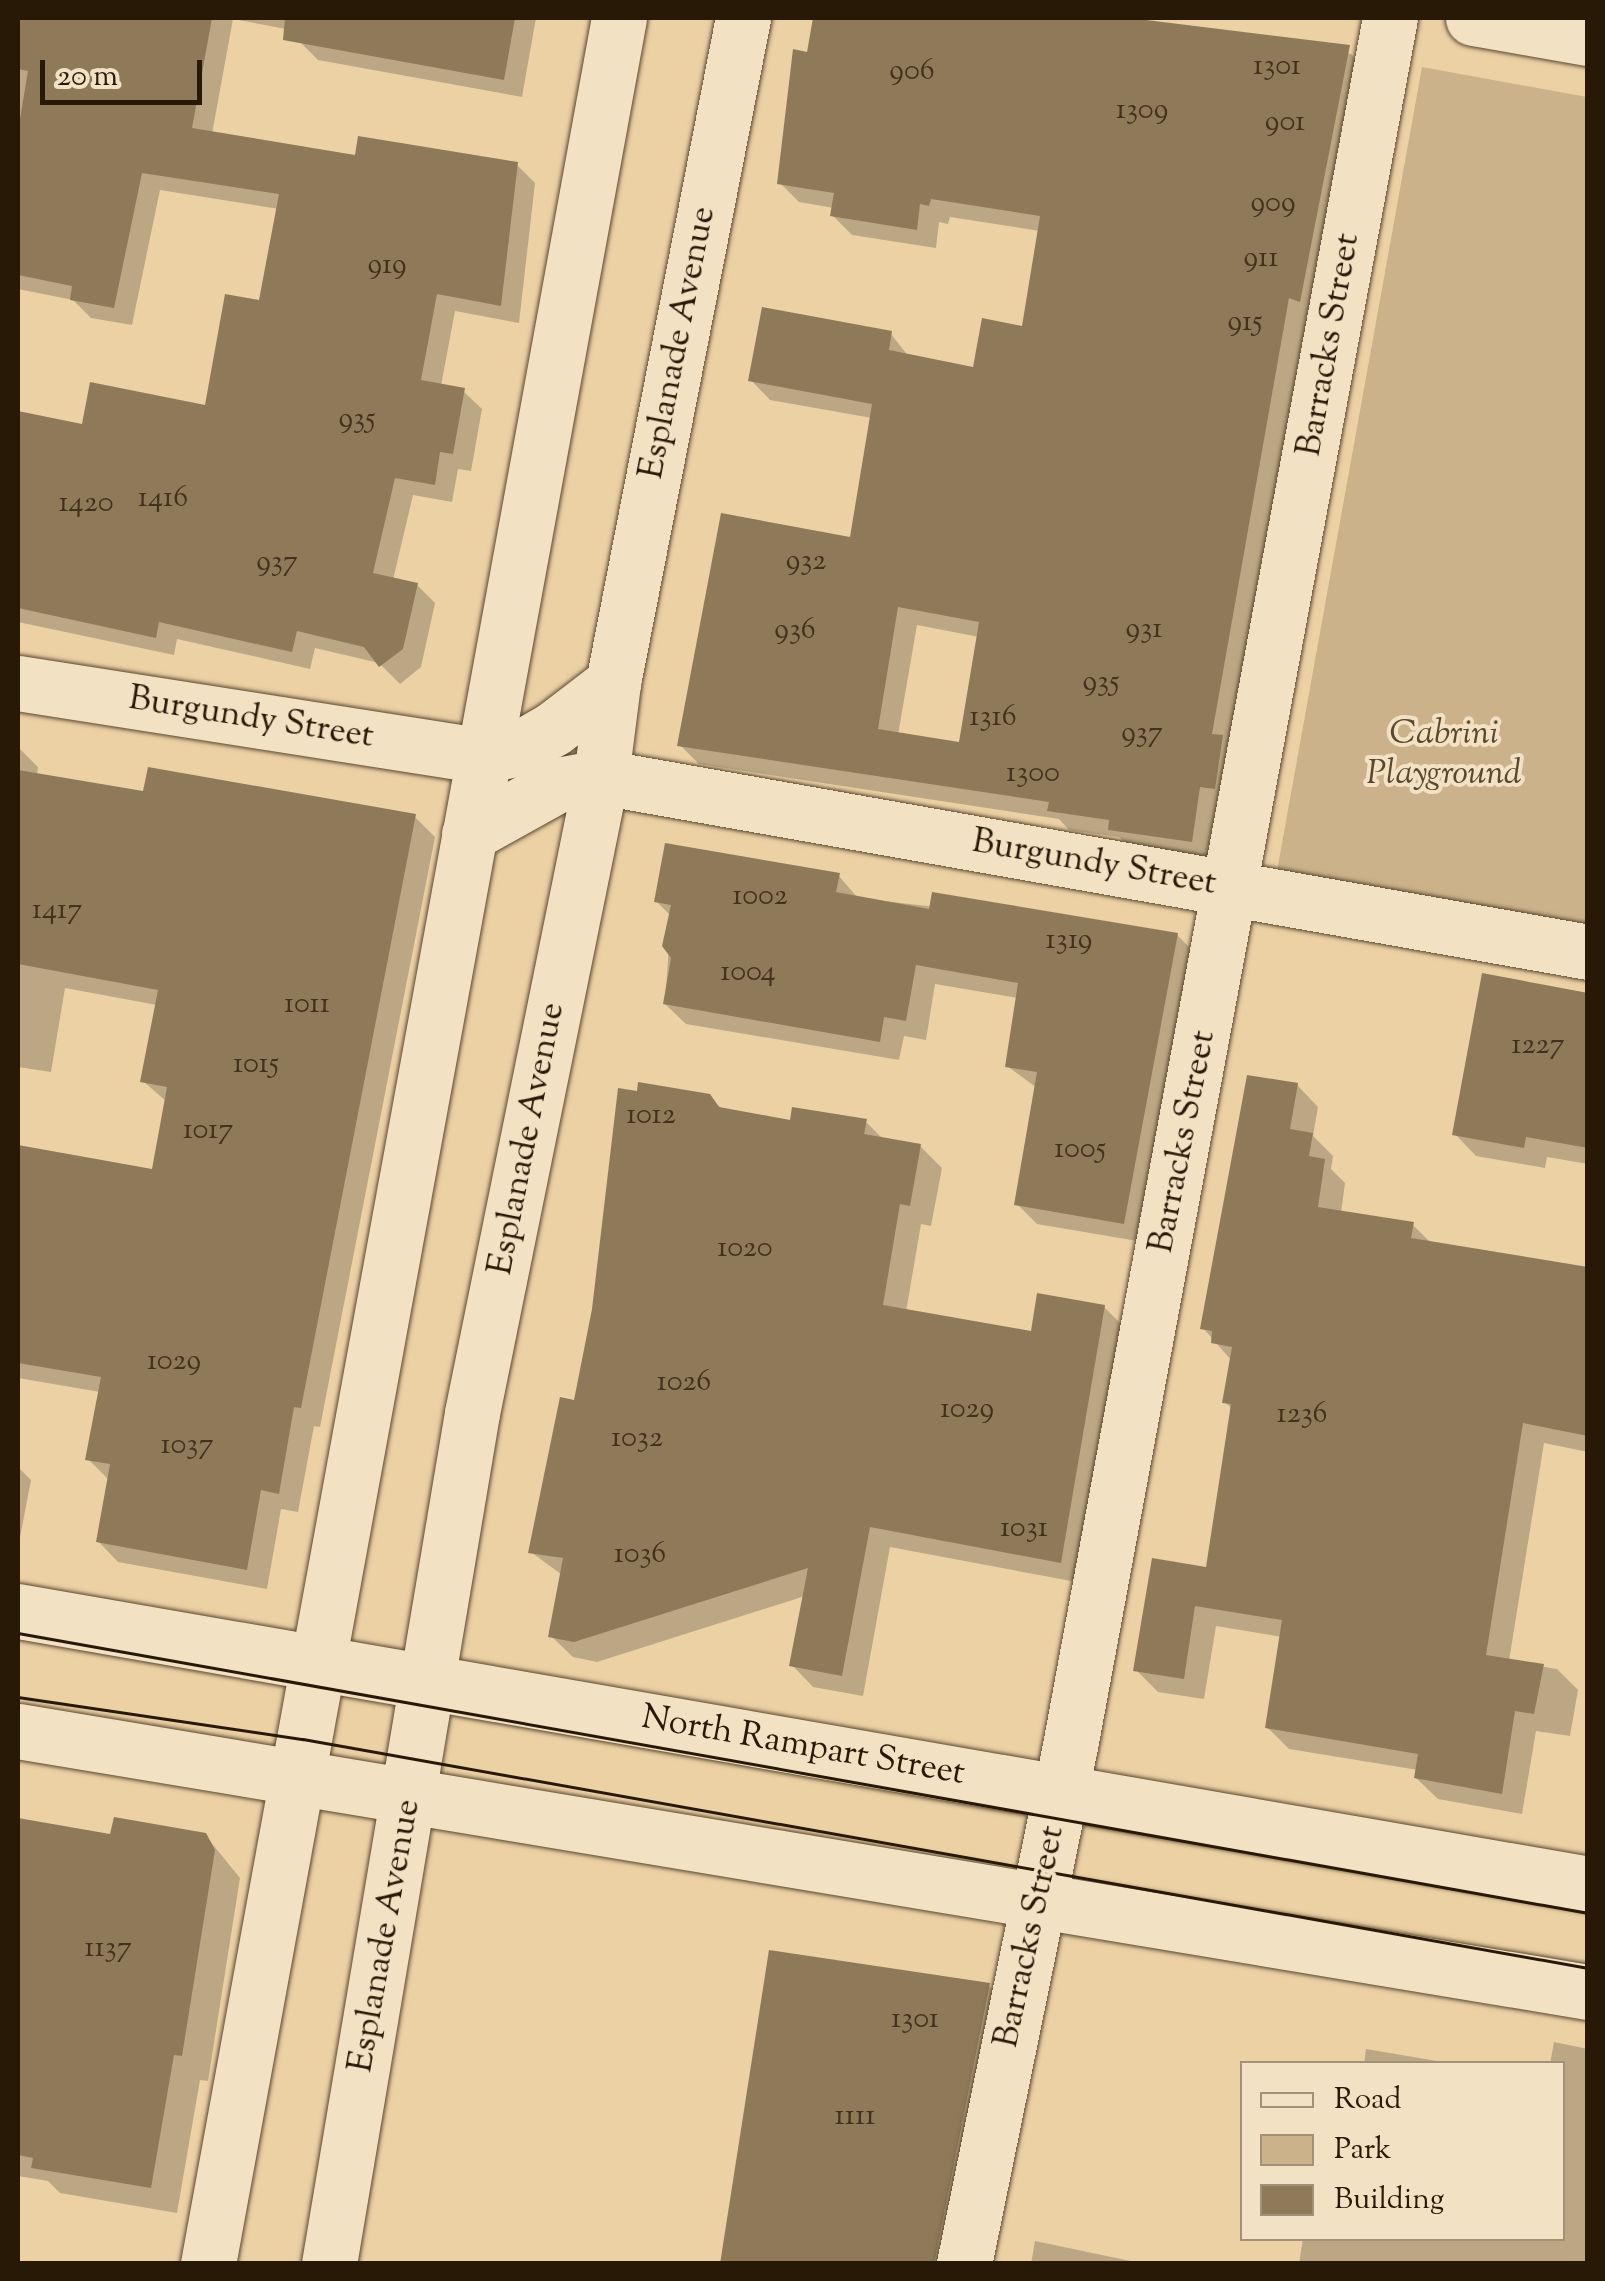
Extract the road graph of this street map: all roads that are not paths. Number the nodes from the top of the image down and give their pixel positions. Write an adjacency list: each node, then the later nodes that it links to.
1 (619, 18): 8 (street)
2 (743, 18): 7 (street, Esplanade Avenue)
3 (1390, 18): 11 (street, Barracks Street)
4 (1473, 18): 5 (street)
5 (1588, 38)
6 (18, 682): 8 (street, Burgundy Street)
7 (613, 683): 8 (street); 9 (street, Esplanade Avenue)
8 (484, 756): 10 (street)
9 (601, 777): 10 (street); 11 (street, Burgundy Street); 15 (street, Esplanade Avenue)
10 (469, 834): 14 (street)
11 (1232, 888): 12 (street, Burgundy Street); 18 (street, Barracks Street)
12 (1588, 952)
13 (18, 1611): 14 (street, North Rampart Street)
14 (318, 1663): 15 (street, North Rampart Street); 17 (street)
15 (429, 1682): 18 (street, North Rampart Street); 19 (street, Esplanade Avenue)
16 (18, 1732): 17 (street)
17 (297, 1778): 19 (street); 23 (street)
18 (1062, 1793): 20 (street, North Rampart Street); 21 (street, Barracks Street)
19 (410, 1798): 21 (street); 24 (street, Esplanade Avenue)
20 (1588, 1884)
21 (1039, 1902): 22 (street); 25 (street, Barracks Street)
22 (1588, 1992)
23 (208, 2264)
24 (329, 2264)
25 (964, 2264)

